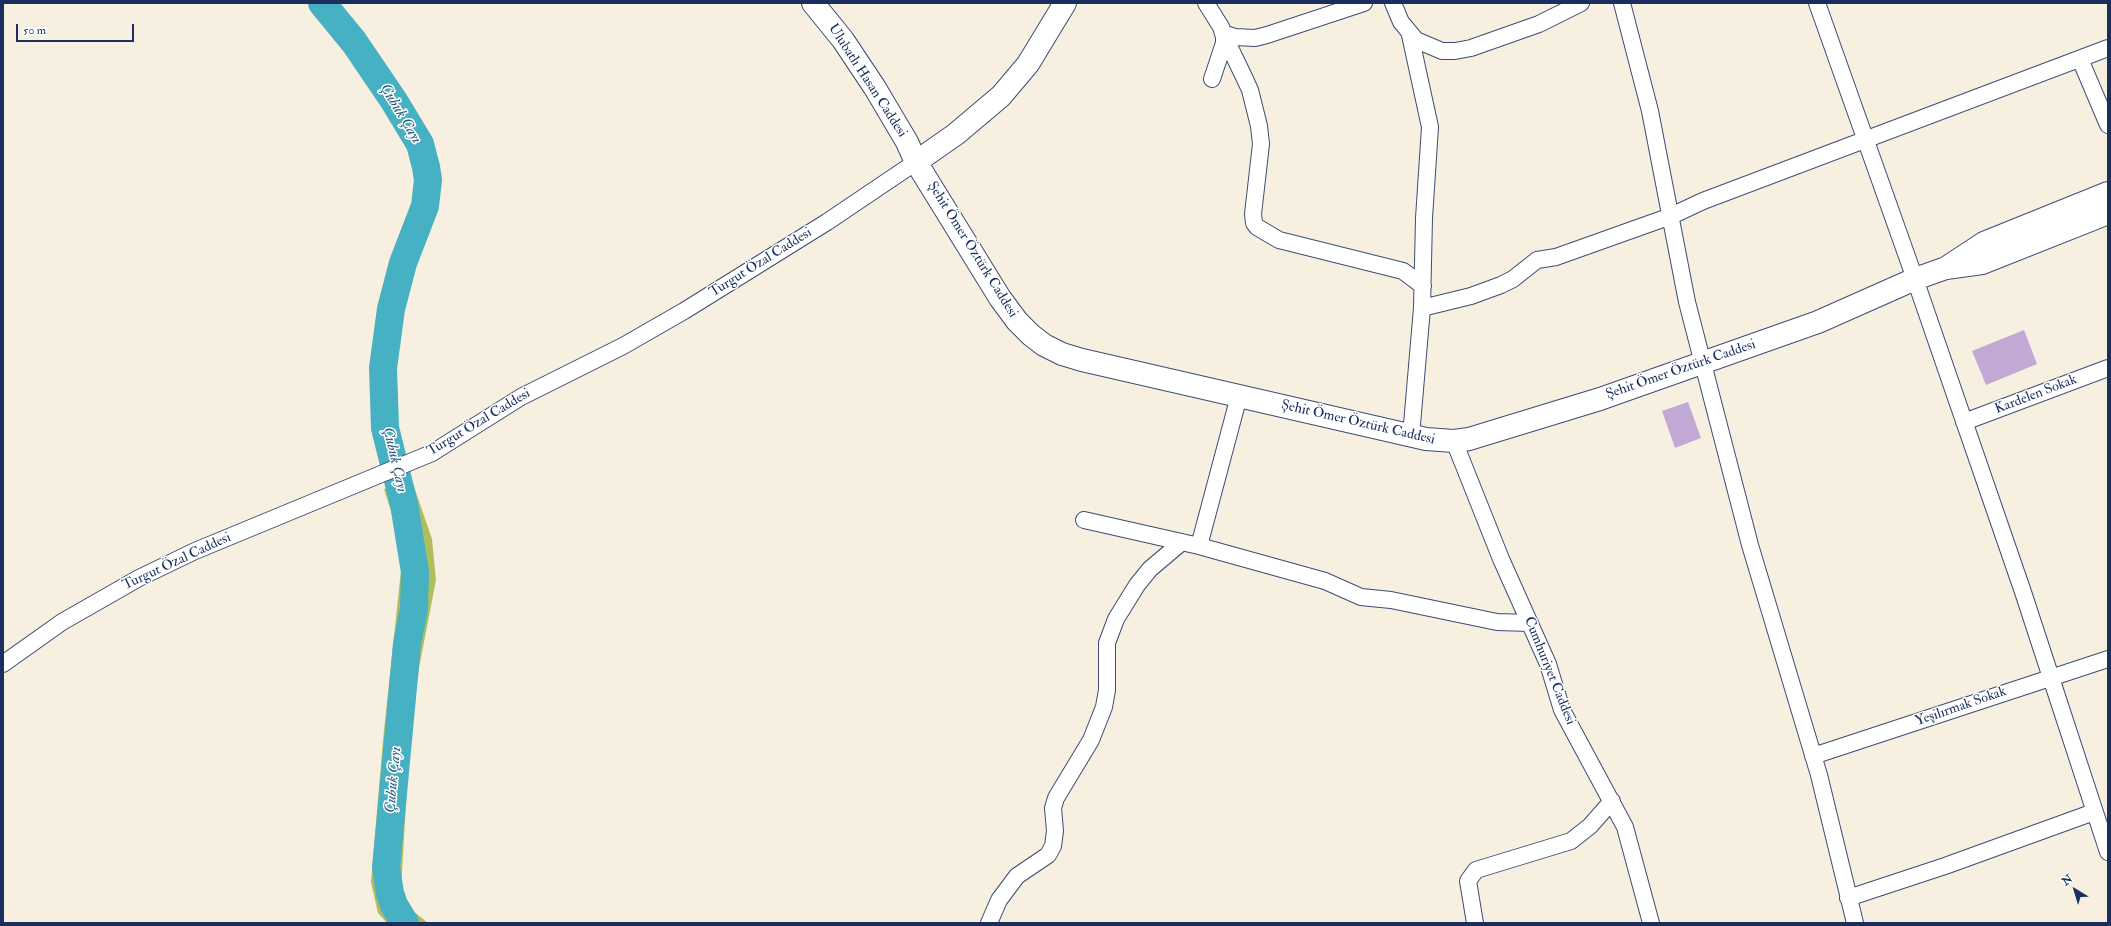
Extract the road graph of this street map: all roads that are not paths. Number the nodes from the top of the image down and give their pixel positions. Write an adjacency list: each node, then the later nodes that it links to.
1 (1065, 3): 16 (street, Turgut Özal Caddesi)
2 (1206, 3): 10 (street)
3 (1364, 3): 10 (street)
4 (1393, 3): 9 (street)
5 (1581, 3): 9 (street)
6 (1622, 3): 19 (street)
7 (1817, 3): 15 (street)
8 (818, 5): 16 (street, Ulubatlı Hasan Caddesi)
9 (1410, 35): 22 (street)
10 (1224, 38): 13 (street); 22 (street)
11 (2108, 48): 12 (street)
12 (2080, 59): 14 (street); 15 (street)
13 (1212, 80)
14 (2108, 125)
15 (1865, 141): 19 (street); 21 (street)
16 (916, 162): 26 (street, Şehit Ömer Öztürk Caddesi); 35 (street, Turgut Özal Caddesi)
17 (2108, 193): 20 (street, Şehit Ömer Öztürk Caddesi)
18 (2108, 213): 20 (street, Şehit Ömer Öztürk Caddesi)
19 (1671, 216): 23 (street); 24 (street)
20 (1946, 268): 21 (street, Şehit Ömer Öztürk Caddesi)
21 (1916, 279): 24 (street, Şehit Ömer Öztürk Caddesi); 27 (street)
22 (1423, 286): 23 (street)
23 (1422, 308): 28 (street)
24 (1704, 362): 29 (street, Şehit Ömer Öztürk Caddesi); 37 (street)
25 (2108, 368): 27 (street, Kardelen Sokak)
26 (1239, 396): 28 (street, Şehit Ömer Öztürk Caddesi); 32 (street)
27 (1964, 422): 36 (street)
28 (1411, 436): 29 (street, Şehit Ömer Öztürk Caddesi)
29 (1454, 441): 33 (street, Cumhuriyet Caddesi)
30 (1084, 520): 31 (street)
31 (1182, 542): 32 (street); 42 (street)
32 (1199, 546): 33 (street)
33 (1530, 623): 38 (street, Cumhuriyet Caddesi)
34 (2108, 659): 36 (street, Yeşilırmak Sokak)
35 (3, 664)
36 (2050, 678): 37 (street, Yeşilırmak Sokak); 39 (street)
37 (1814, 756): 41 (street)
38 (1612, 801): 43 (street); 44 (street, Cumhuriyet Caddesi)
39 (2094, 812): 40 (street); 41 (street)
40 (2108, 852)
41 (1848, 898): 45 (street)
42 (989, 923)
43 (1475, 923)
44 (1651, 923)
45 (1855, 923)

